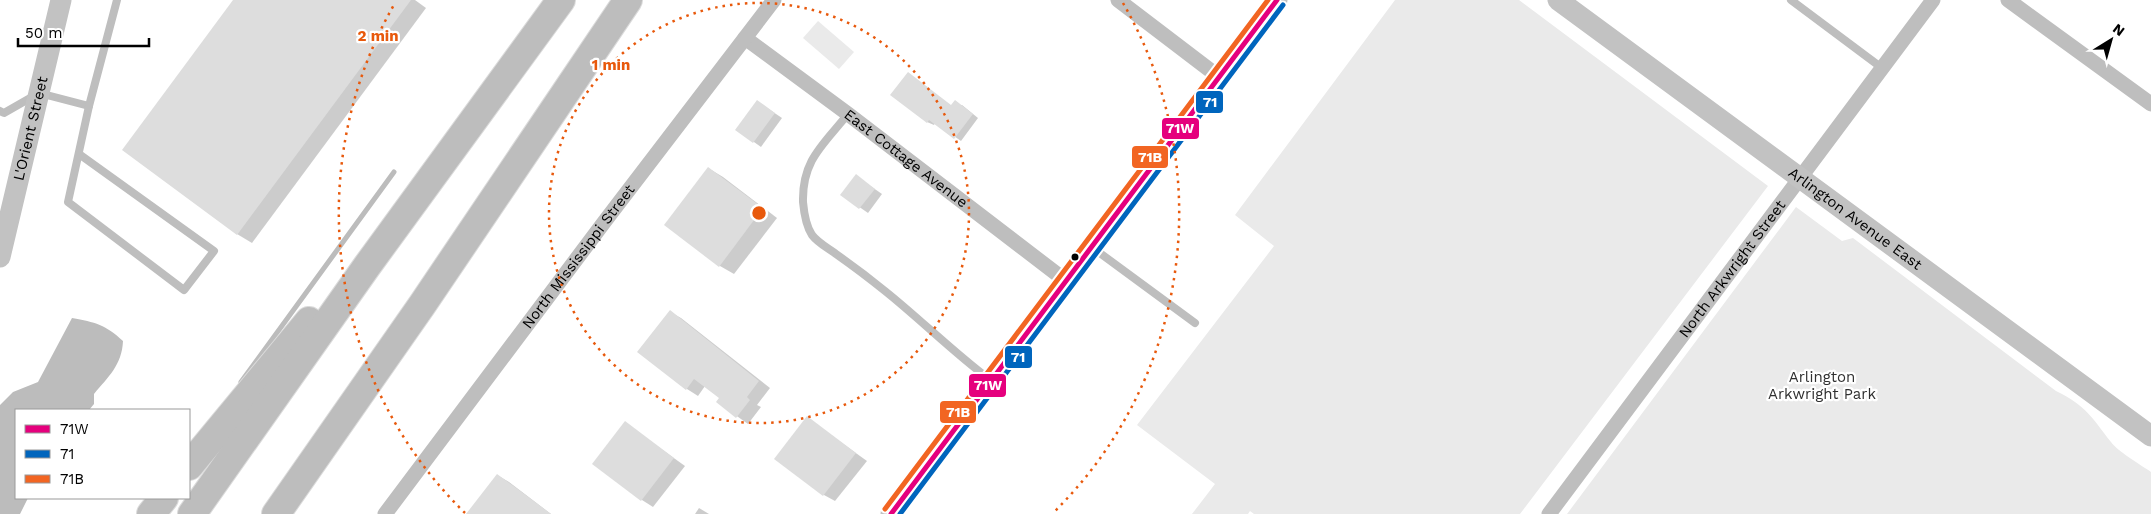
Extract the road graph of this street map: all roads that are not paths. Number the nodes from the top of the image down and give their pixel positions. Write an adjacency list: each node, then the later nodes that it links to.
1 (61, 0): 15 (street, L'Orient Street)
2 (117, 0): 17 (lane)
3 (561, 0): 24 (highway)
4 (628, 0): 26 (highway)
5 (774, 0): 12 (street, North Mississippi Street)
6 (1118, 0): 14 (street)
7 (1277, 0): 14 (street)
8 (1558, 0): 21 (street, Arlington Avenue East)
9 (1791, 0): 13 (lane)
10 (1933, 0): 13 (street, North Arkwright Street)
11 (2008, 0): 16 (street)
12 (745, 38): 19 (street, East Cottage Avenue); 36 (street, North Mississippi Street)
13 (1882, 68): 21 (street, North Arkwright Street)
14 (1219, 77): 22 (street)
15 (39, 94): 17 (lane); 18 (lane); 23 (street, L'Orient Street)
16 (2151, 104)
17 (89, 106): 20 (lane)
18 (0, 111)
19 (848, 114): 25 (street, East Cottage Avenue); 28 (lane)
20 (79, 154): 20 (lane)
21 (1801, 178): 29 (street, Arlington Avenue East); 38 (street, North Arkwright Street)
22 (1092, 248): 25 (street); 27 (lane)
23 (0, 256)
24 (366, 266): 30 (highway); 33 (highway)
25 (1066, 281): 28 (street)
26 (422, 305): 34 (highway); 35 (highway)
27 (1194, 323)
28 (992, 381): 37 (street)
29 (2151, 436)
30 (190, 465)
31 (163, 499): 32 (highway)
32 (151, 514)
33 (192, 514)
34 (276, 514)
35 (298, 514)
36 (385, 514)
37 (892, 514)
38 (1549, 514)

